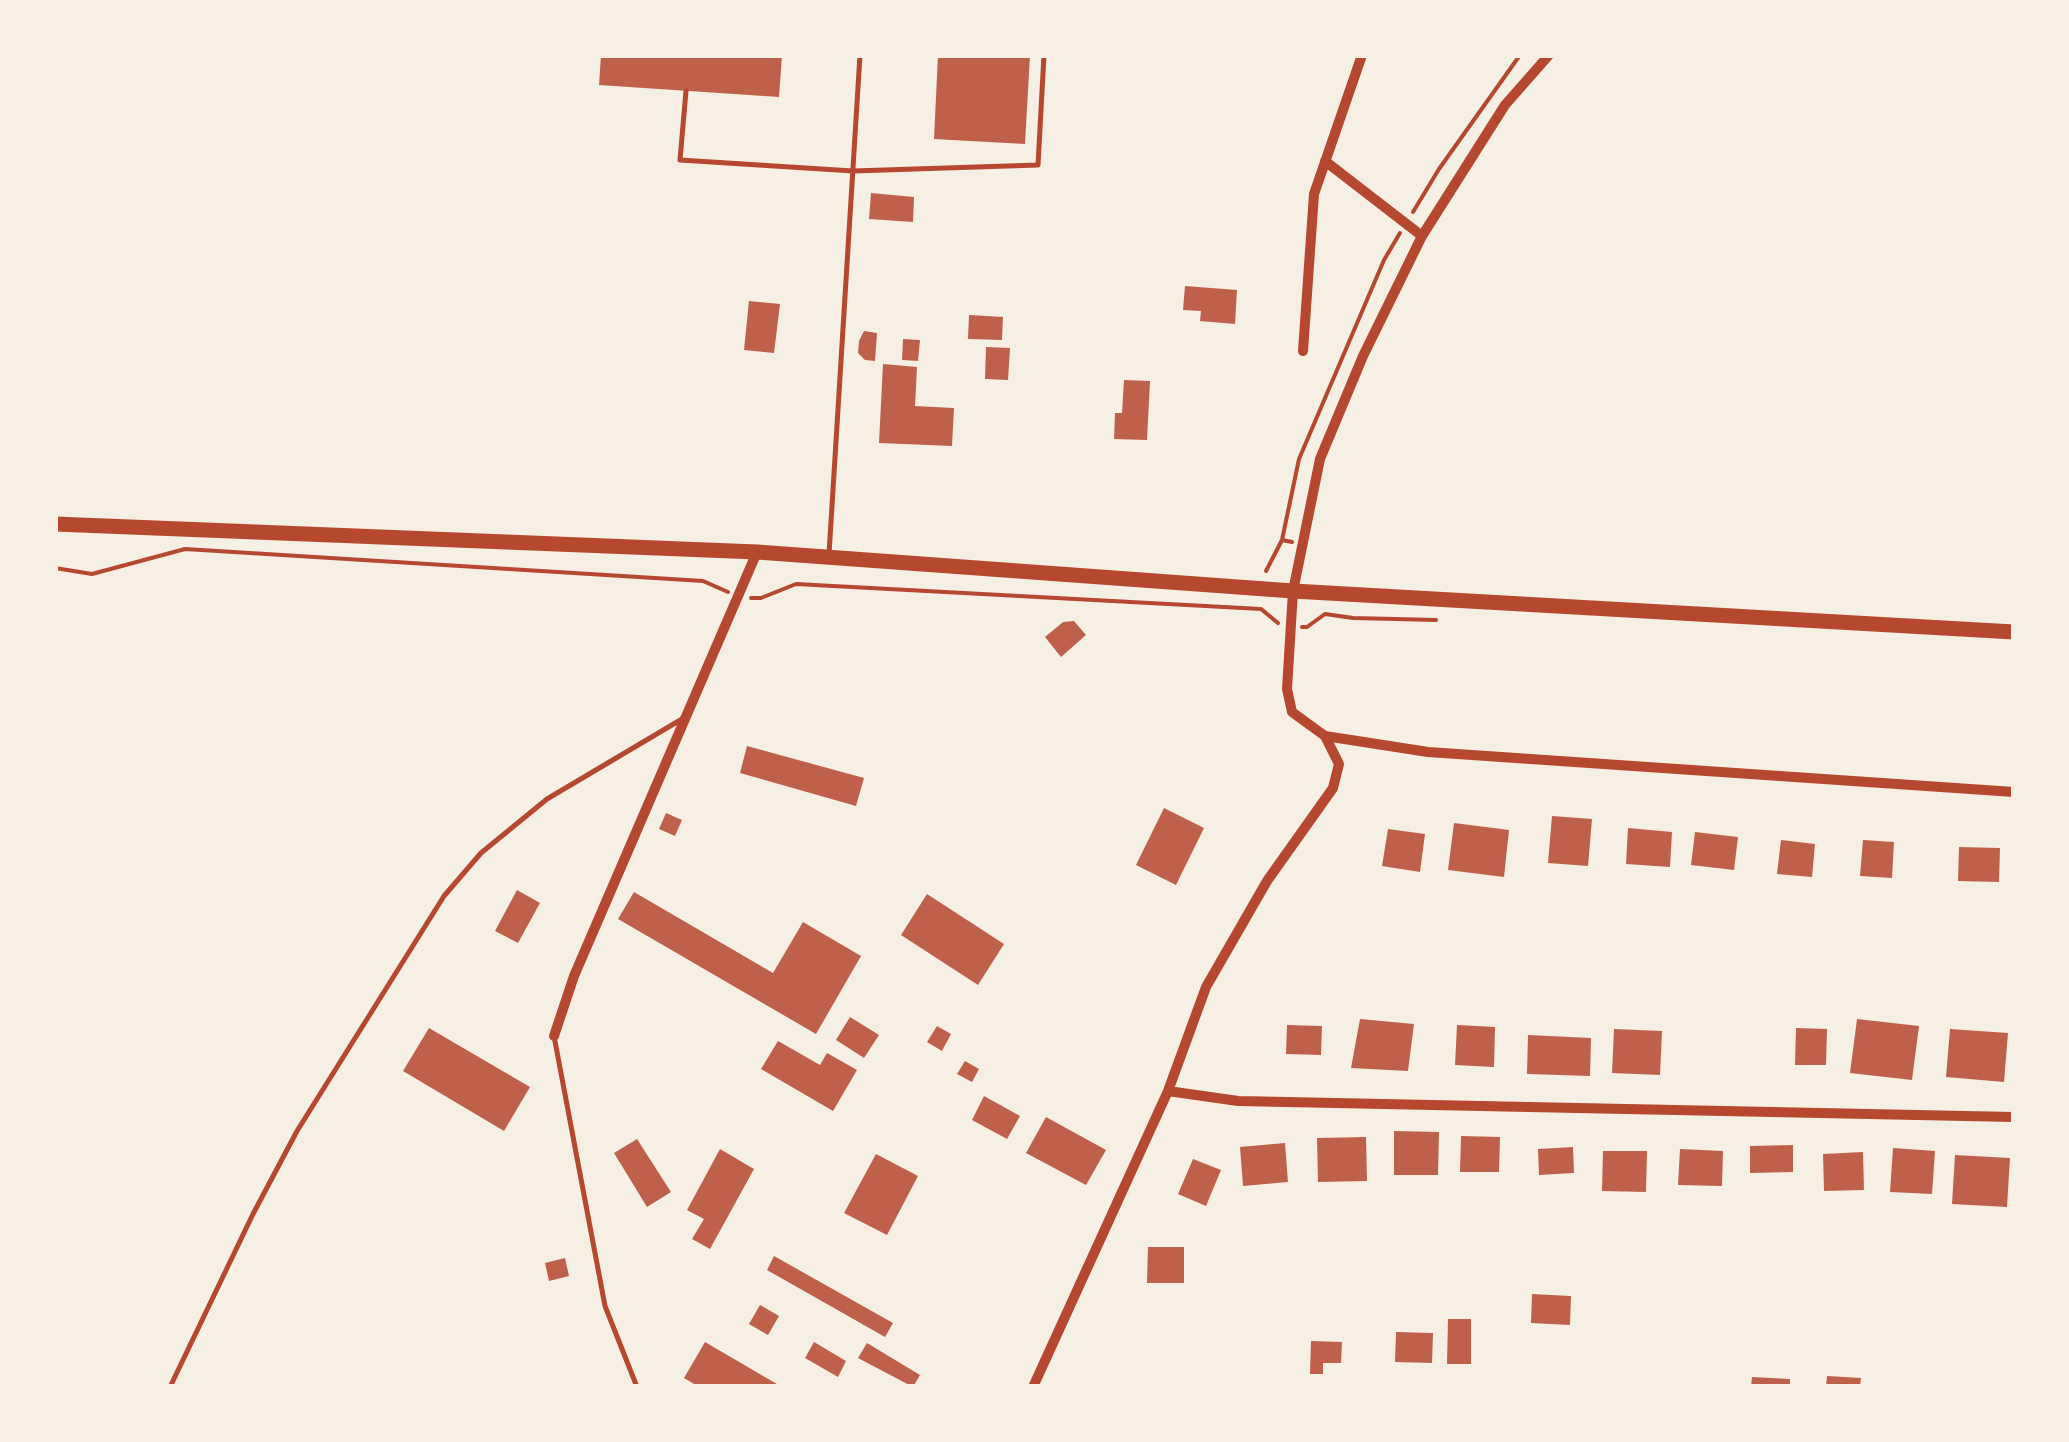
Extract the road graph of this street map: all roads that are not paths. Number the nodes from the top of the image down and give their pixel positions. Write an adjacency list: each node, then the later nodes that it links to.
1 (860, 55): 7 (lane)
2 (1044, 55): 7 (lane)
3 (1362, 55): 6 (street)
4 (1549, 55): 8 (street)
5 (686, 91): 7 (lane)
6 (1326, 161): 8 (street); 9 (street)
7 (853, 171): 12 (lane)
8 (1422, 236): 13 (street)
9 (1303, 351)
10 (55, 524): 11 (main road)
11 (756, 552): 12 (main road); 15 (street)
12 (829, 558): 13 (main road)
13 (1293, 591): 14 (main road); 16 (street)
14 (2014, 632)
15 (690, 714): 18 (street); 21 (lane)
16 (1325, 736): 17 (street); 19 (street)
17 (2014, 792)
18 (554, 1036): 22 (lane)
19 (1168, 1091): 20 (street); 23 (street)
20 (2014, 1117)
21 (170, 1387)
22 (637, 1387)
23 (1033, 1387)

